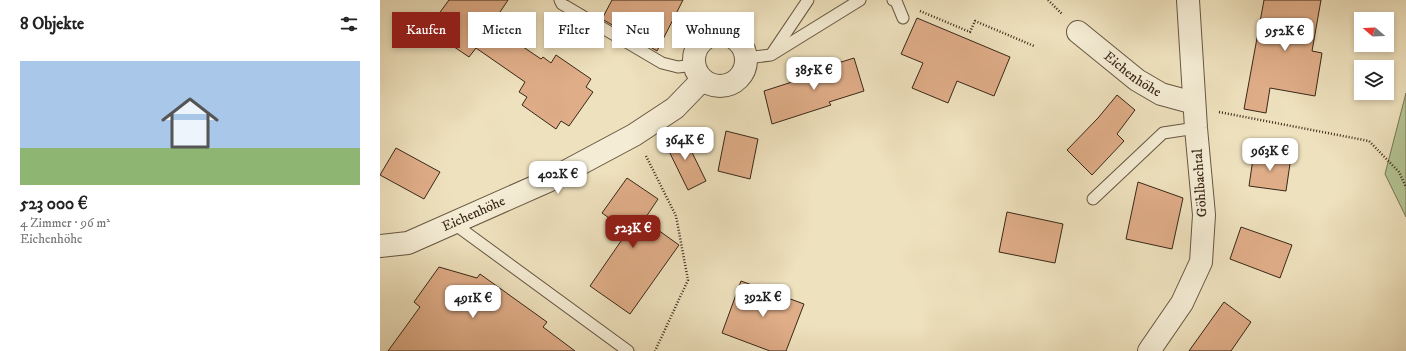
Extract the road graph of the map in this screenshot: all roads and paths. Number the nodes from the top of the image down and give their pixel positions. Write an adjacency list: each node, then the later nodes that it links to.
1 (560, 0): 11 (lane)
2 (808, 0): 9 (lane)
3 (860, 0): 9 (lane)
4 (1188, 0): 12 (street, Göhlbachtal)
5 (895, 1): 6 (lane); 8 (path)
6 (903, 18)
7 (1078, 32): 12 (street, Eichenhöhe)
8 (1034, 46)
9 (771, 55): 10 (lane)
10 (746, 58): 11 (street); 11 (street)
11 (699, 72): 14 (street, Eichenhöhe)
12 (1194, 103): 13 (street, Göhlbachtal); 15 (path)
13 (1196, 128): 16 (lane); 21 (street, Göhlbachtal)
14 (634, 134): 17 (street, Eichenhöhe); 20 (path)
15 (1406, 188)
16 (1093, 199)
17 (453, 223): 18 (street, Eichenhöhe); 19 (lane)
18 (380, 246)
19 (628, 351)
20 (655, 351)
21 (1150, 351)

